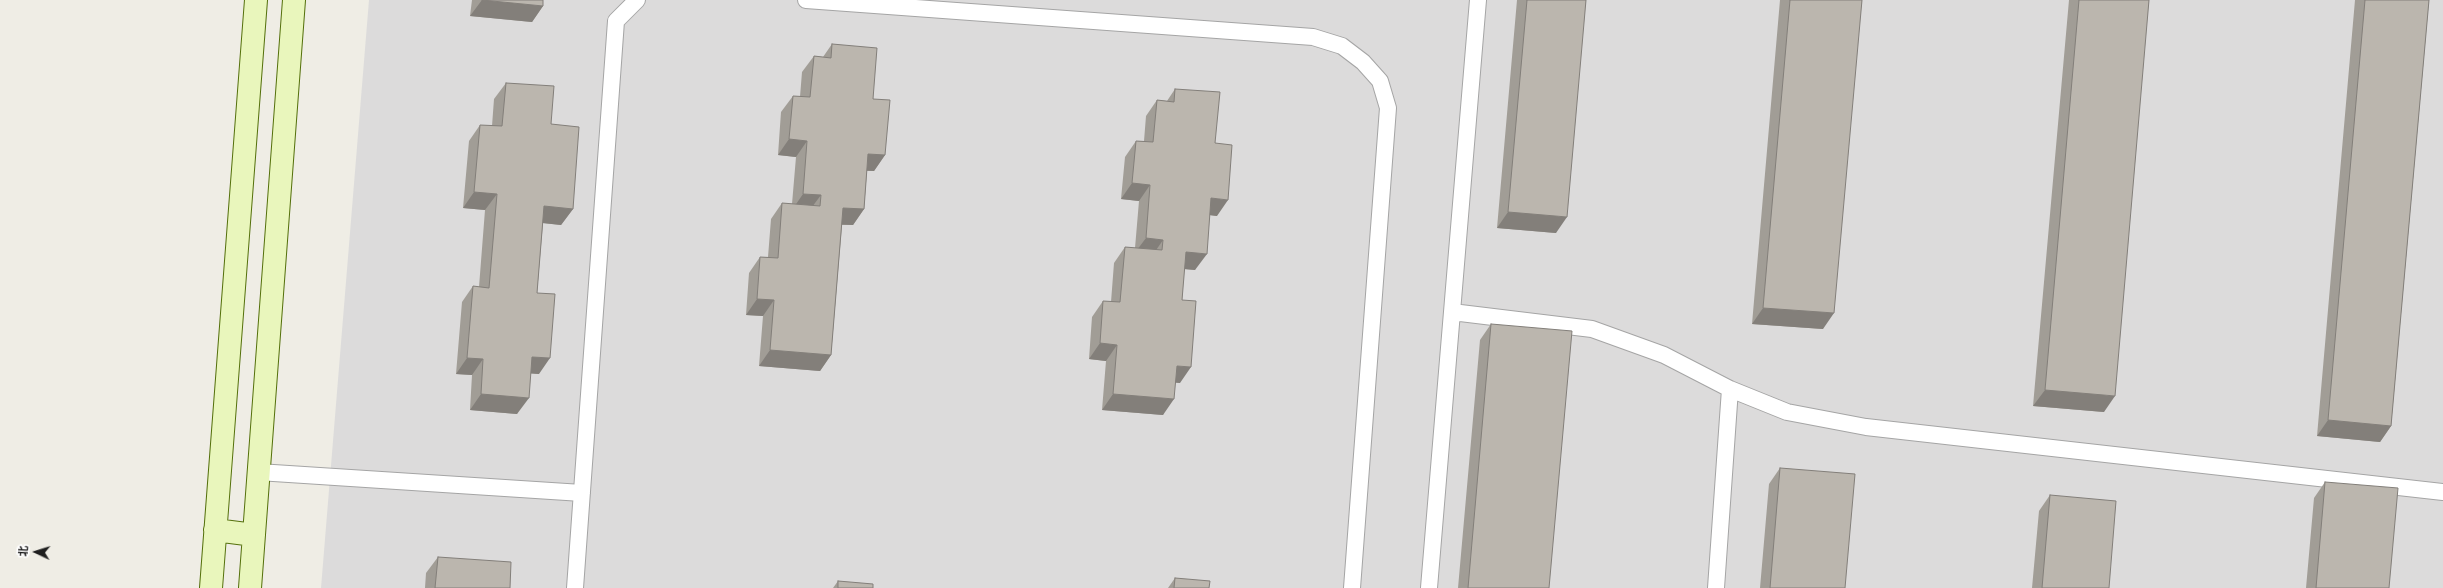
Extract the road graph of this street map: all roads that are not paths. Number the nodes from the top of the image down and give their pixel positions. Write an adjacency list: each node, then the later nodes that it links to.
1 (256, 0): 11 (street)
2 (294, 0): 8 (street)
3 (637, 0): 10 (lane)
4 (806, 0): 16 (lane)
5 (1478, 0): 6 (lane)
6 (1452, 312): 7 (lane); 17 (lane)
7 (1730, 389): 9 (lane); 18 (lane)
8 (258, 472): 10 (lane); 12 (street)
9 (2443, 492)
10 (582, 493): 15 (lane)
11 (216, 530): 12 (street); 13 (street)
12 (254, 534): 14 (street)
13 (211, 588)
14 (250, 588)
15 (575, 588)
16 (1352, 588)
17 (1429, 588)
18 (1716, 588)

